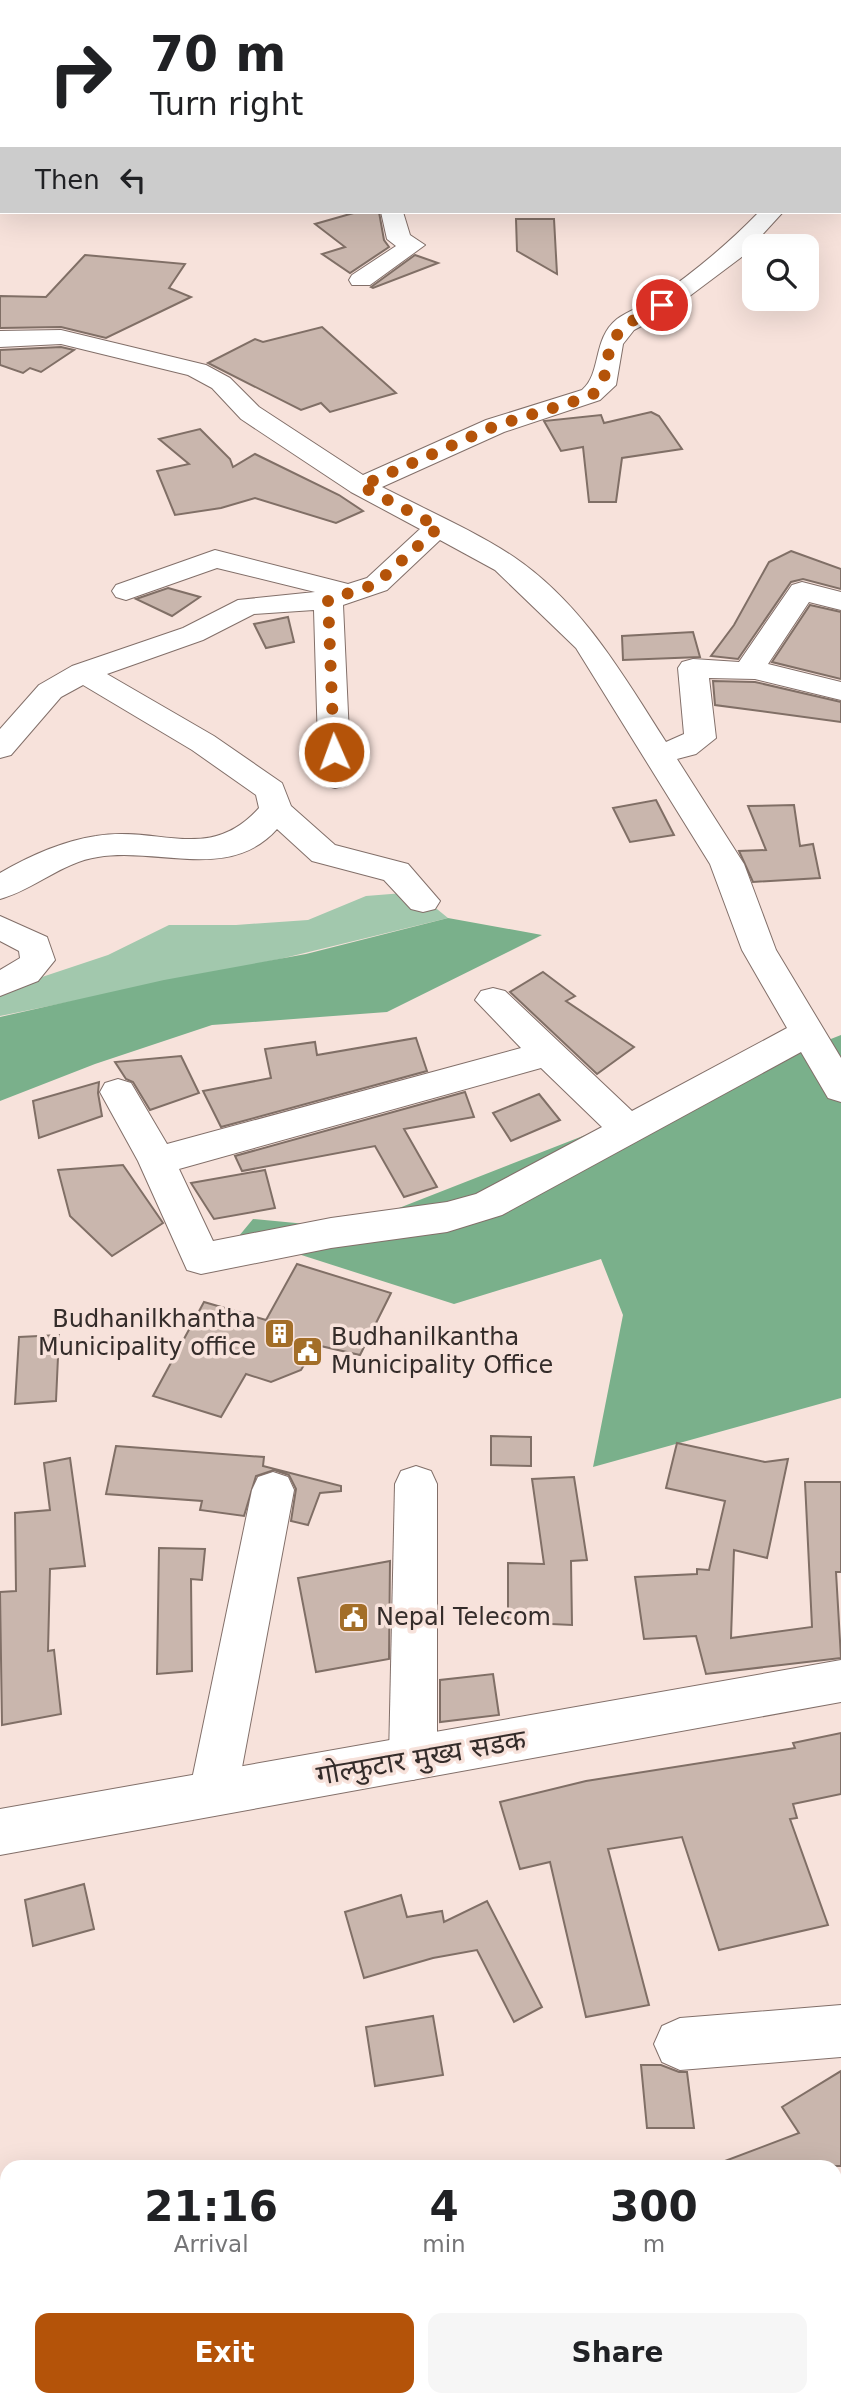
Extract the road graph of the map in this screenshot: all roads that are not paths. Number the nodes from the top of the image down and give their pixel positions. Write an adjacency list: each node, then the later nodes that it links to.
1 (393, 214): 3 (street)
2 (769, 214): 5 (street)
3 (361, 280)
4 (0, 339): 5 (street)
5 (361, 486): 6 (street)
6 (439, 527): 8 (street); 14 (street)
7 (126, 591): 8 (street)
8 (341, 596): 11 (street); 15 (street)
9 (841, 601): 10 (street)
10 (750, 669): 12 (street); 14 (street)
11 (83, 672): 13 (street); 16 (street)
12 (841, 691)
13 (0, 748)
14 (658, 754): 22 (street)
15 (335, 778)
16 (276, 810): 17 (street); 18 (street)
17 (0, 888)
18 (423, 901)
19 (0, 927): 20 (street)
20 (0, 984)
21 (493, 1000): 23 (street)
22 (808, 1033): 24 (street); 26 (street)
23 (549, 1053): 26 (street); 27 (street)
24 (841, 1089)
25 (118, 1092): 27 (street)
26 (628, 1130): 27 (street)
27 (157, 1161)
28 (416, 1484): 31 (street)
29 (273, 1490): 32 (street)
30 (841, 1681): 31 (street, गोल्फुटार मुख्य सडक)
31 (413, 1758): 32 (street, गोल्फुटार मुख्य सडक)
32 (213, 1794): 33 (street, गोल्फुटार मुख्य सडक)
33 (0, 1832)
34 (841, 2031): 35 (street)
35 (680, 2044)

